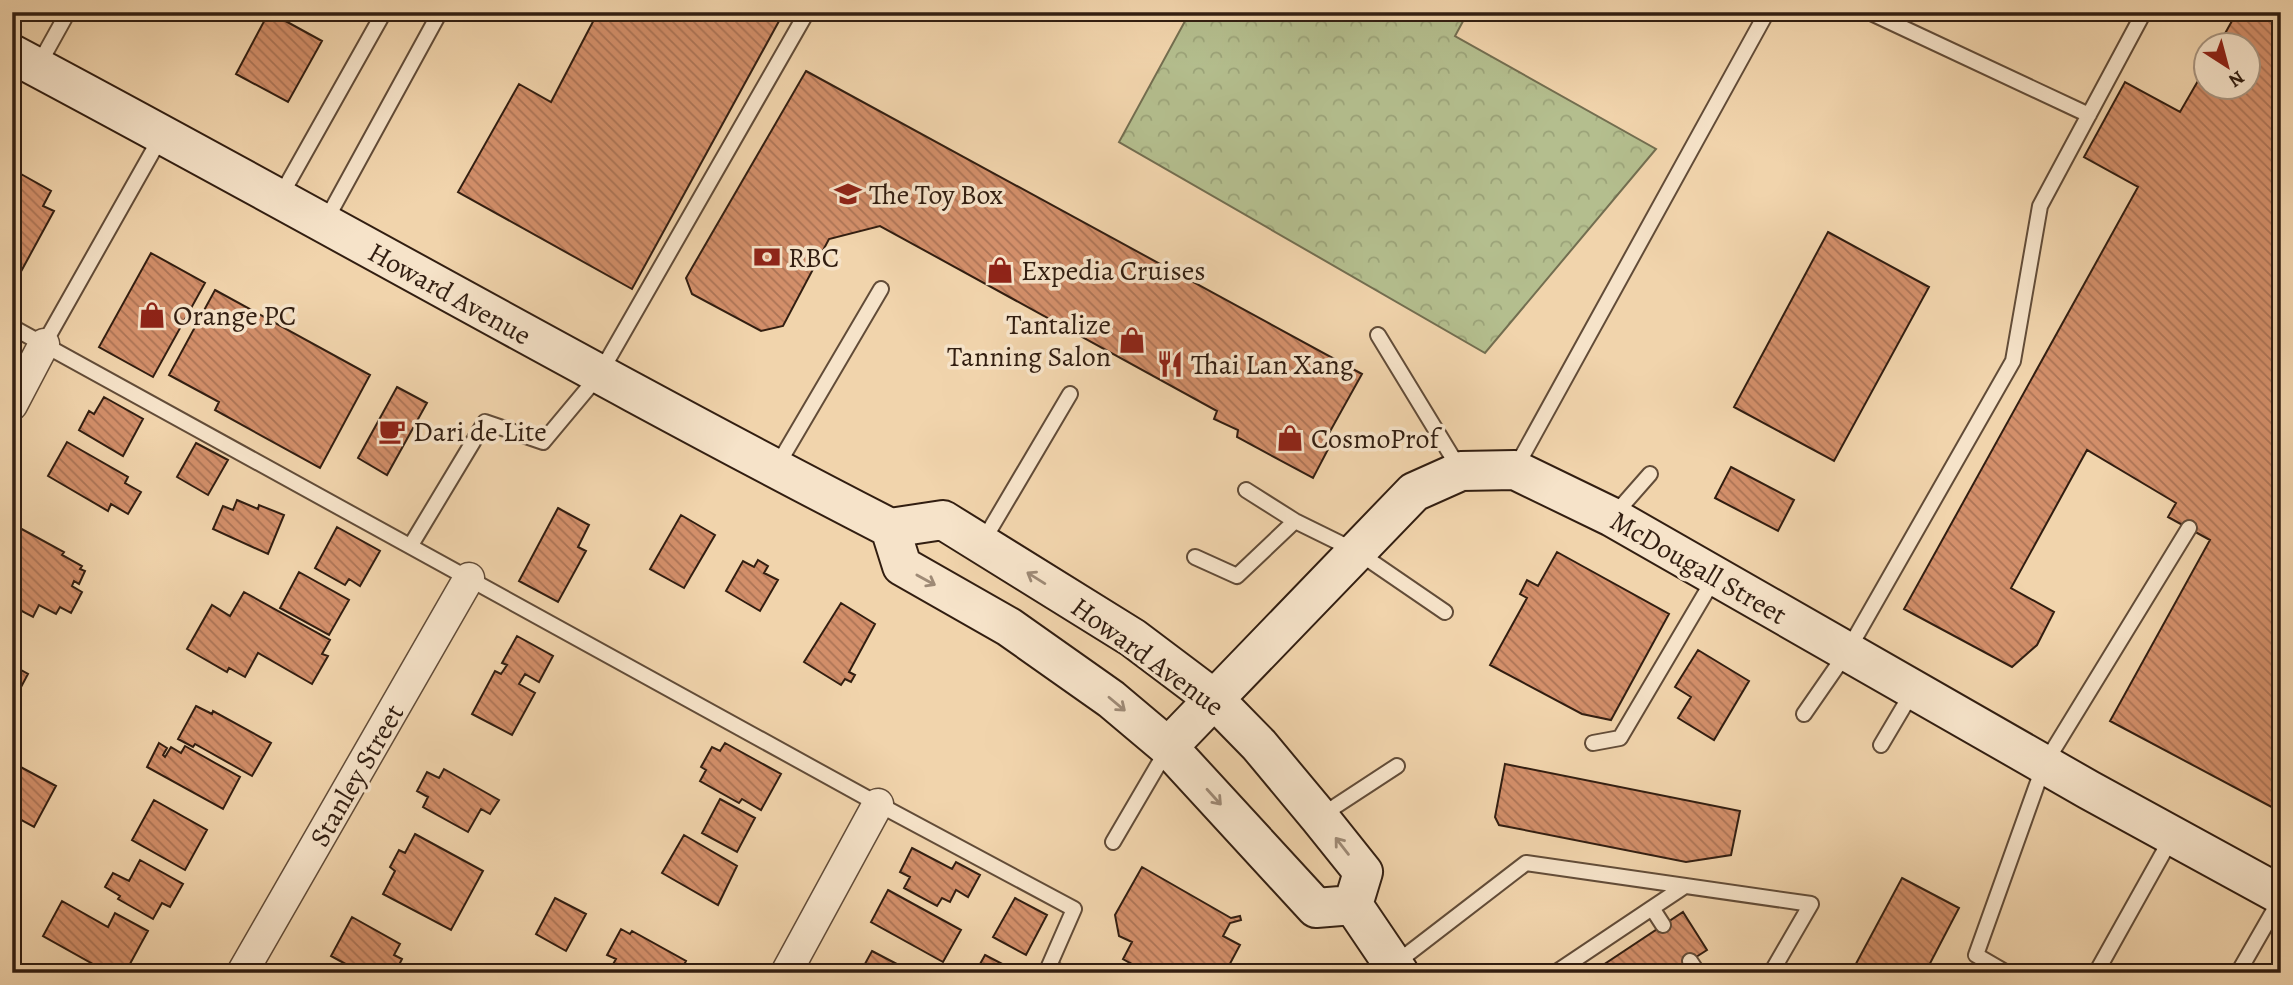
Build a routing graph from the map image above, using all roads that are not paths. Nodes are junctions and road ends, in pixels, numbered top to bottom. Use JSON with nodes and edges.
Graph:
{"nodes":[{"id":1,"x":68,"y":12,"type":"edge"},
{"id":2,"x":384,"y":12,"type":"edge"},
{"id":3,"x":440,"y":12,"type":"edge"},
{"id":4,"x":807,"y":12,"type":"edge"},
{"id":5,"x":1767,"y":12,"type":"edge"},
{"id":6,"x":1868,"y":12,"type":"edge"},
{"id":7,"x":2144,"y":12,"type":"edge"},
{"id":8,"x":25,"y":61,"type":"edge"},
{"id":9,"x":2089,"y":115,"type":"junction"},
{"id":10,"x":163,"y":134,"type":"junction"},
{"id":11,"x":280,"y":199,"type":"junction"},
{"id":12,"x":325,"y":223,"type":"junction"},
{"id":13,"x":881,"y":289,"type":"dead end"},
{"id":14,"x":12,"y":327,"type":"edge"},
{"id":15,"x":1378,"y":335,"type":"dead end"},
{"id":16,"x":44,"y":344,"type":"junction"},
{"id":17,"x":599,"y":375,"type":"junction"},
{"id":18,"x":1070,"y":394,"type":"dead end"},
{"id":19,"x":12,"y":405,"type":"edge"},
{"id":20,"x":775,"y":469,"type":"junction"},
{"id":21,"x":1515,"y":470,"type":"junction"},
{"id":22,"x":1461,"y":471,"type":"junction"},
{"id":23,"x":1650,"y":474,"type":"dead end"},
{"id":24,"x":1246,"y":490,"type":"dead end"},
{"id":25,"x":1612,"y":517,"type":"junction"},
{"id":26,"x":1295,"y":521,"type":"junction"},
{"id":27,"x":890,"y":528,"type":"junction"},
{"id":28,"x":2189,"y":528,"type":"dead end"},
{"id":29,"x":981,"y":543,"type":"junction"},
{"id":30,"x":411,"y":545,"type":"junction"},
{"id":31,"x":1356,"y":551,"type":"junction"},
{"id":32,"x":1195,"y":557,"type":"dead end"},
{"id":33,"x":1716,"y":576,"type":"junction"},
{"id":34,"x":469,"y":578,"type":"junction"},
{"id":35,"x":1445,"y":612,"type":"dead end"},
{"id":36,"x":1847,"y":652,"type":"junction"},
{"id":37,"x":1913,"y":689,"type":"junction"},
{"id":38,"x":1214,"y":699,"type":"junction"},
{"id":39,"x":1804,"y":714,"type":"dead end"},
{"id":40,"x":1593,"y":743,"type":"dead end"},
{"id":41,"x":1881,"y":745,"type":"dead end"},
{"id":42,"x":1168,"y":747,"type":"junction"},
{"id":43,"x":1396,"y":765,"type":"dead end"},
{"id":44,"x":2045,"y":765,"type":"junction"},
{"id":45,"x":878,"y":804,"type":"junction"},
{"id":46,"x":1320,"y":817,"type":"junction"},
{"id":47,"x":2172,"y":835,"type":"junction"},
{"id":48,"x":1113,"y":842,"type":"dead end"},
{"id":49,"x":1685,"y":886,"type":"junction"},
{"id":50,"x":2281,"y":896,"type":"edge"},
{"id":51,"x":1353,"y":905,"type":"junction"},
{"id":52,"x":1652,"y":908,"type":"junction"},
{"id":53,"x":1663,"y":925,"type":"dead end"},
{"id":54,"x":1396,"y":969,"type":"edge"},
{"id":55,"x":1052,"y":970,"type":"edge"},
{"id":56,"x":242,"y":973,"type":"edge"},
{"id":57,"x":786,"y":973,"type":"edge"},
{"id":58,"x":1555,"y":973,"type":"edge"},
{"id":59,"x":1771,"y":973,"type":"edge"},
{"id":60,"x":2007,"y":973,"type":"edge"},
{"id":61,"x":2096,"y":973,"type":"edge"},
{"id":62,"x":2238,"y":973,"type":"edge"}],
"edges":[{"from":1,"to":8,"type":"lane"},
{"from":2,"to":11,"type":"lane"},
{"from":3,"to":12,"type":"lane"},
{"from":4,"to":17,"type":"lane"},
{"from":5,"to":21,"type":"lane"},
{"from":6,"to":9,"type":"lane"},
{"from":7,"to":9,"type":"lane"},
{"from":8,"to":10,"type":"main road","name":"Howard Avenue"},
{"from":9,"to":36,"type":"lane"},
{"from":10,"to":11,"type":"main road","name":"Howard Avenue"},
{"from":10,"to":16,"type":"lane"},
{"from":11,"to":12,"type":"main road","name":"Howard Avenue"},
{"from":12,"to":17,"type":"main road","name":"Howard Avenue"},
{"from":13,"to":20,"type":"lane"},
{"from":14,"to":16,"type":"lane"},
{"from":15,"to":22,"type":"lane"},
{"from":16,"to":19,"type":"street"},
{"from":16,"to":30,"type":"lane"},
{"from":17,"to":20,"type":"main road","name":"Howard Avenue"},
{"from":17,"to":30,"type":"lane"},
{"from":18,"to":29,"type":"lane"},
{"from":20,"to":27,"type":"main road","name":"Howard Avenue"},
{"from":21,"to":22,"type":"main road","name":"McDougall Street"},
{"from":21,"to":25,"type":"main road","name":"McDougall Street"},
{"from":22,"to":31,"type":"main road","name":"McDougall Street"},
{"from":23,"to":25,"type":"lane"},
{"from":24,"to":26,"type":"lane"},
{"from":25,"to":33,"type":"main road","name":"McDougall Street"},
{"from":26,"to":31,"type":"lane"},
{"from":26,"to":32,"type":"lane"},
{"from":27,"to":29,"type":"main road","name":"Howard Avenue"},
{"from":27,"to":42,"type":"main road","name":"Howard Avenue","one_way":true},
{"from":28,"to":44,"type":"lane"},
{"from":38,"to":29,"type":"main road","name":"Howard Avenue","one_way":true},
{"from":30,"to":34,"type":"lane"},
{"from":31,"to":35,"type":"lane"},
{"from":31,"to":38,"type":"main road","name":"McDougall Street"},
{"from":33,"to":36,"type":"main road","name":"McDougall Street"},
{"from":33,"to":40,"type":"lane"},
{"from":34,"to":45,"type":"lane"},
{"from":34,"to":56,"type":"street","name":"Stanley Street"},
{"from":36,"to":37,"type":"main road","name":"McDougall Street"},
{"from":36,"to":39,"type":"lane"},
{"from":37,"to":41,"type":"lane"},
{"from":37,"to":44,"type":"main road","name":"McDougall Street"},
{"from":38,"to":42,"type":"main road","name":"McDougall Street"},
{"from":38,"to":46,"type":"main road","name":"Howard Avenue"},
{"from":42,"to":48,"type":"lane"},
{"from":42,"to":51,"type":"main road","name":"Howard Avenue","one_way":true},
{"from":43,"to":46,"type":"lane"},
{"from":44,"to":47,"type":"main road","name":"McDougall Street"},
{"from":44,"to":60,"type":"lane"},
{"from":45,"to":55,"type":"lane"},
{"from":45,"to":57,"type":"street"},
{"from":51,"to":46,"type":"main road","name":"Howard Avenue","one_way":true},
{"from":47,"to":50,"type":"main road","name":"McDougall Street"},
{"from":47,"to":61,"type":"lane"},
{"from":49,"to":52,"type":"lane"},
{"from":49,"to":54,"type":"lane"},
{"from":49,"to":59,"type":"lane"},
{"from":50,"to":62,"type":"lane"},
{"from":51,"to":54,"type":"main road"},
{"from":52,"to":53,"type":"lane"},
{"from":52,"to":58,"type":"lane"}]}
